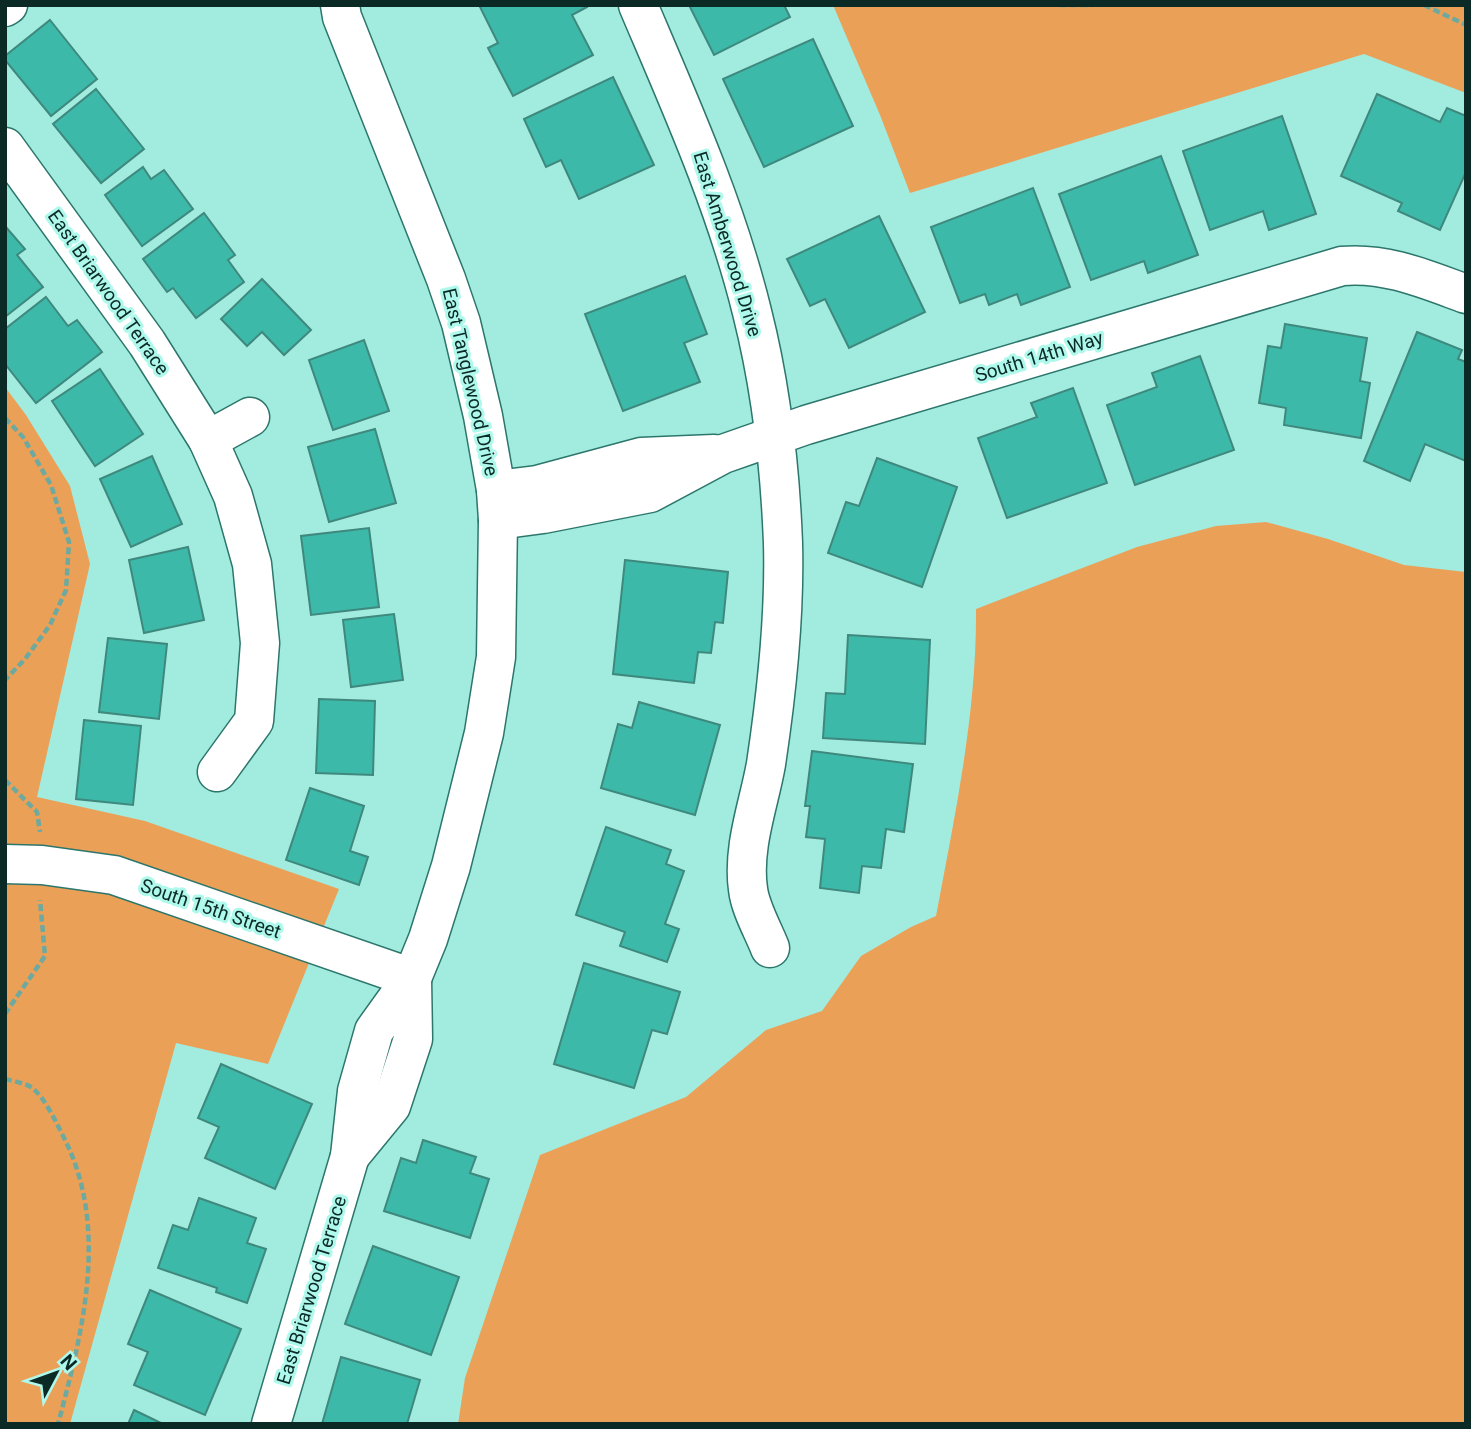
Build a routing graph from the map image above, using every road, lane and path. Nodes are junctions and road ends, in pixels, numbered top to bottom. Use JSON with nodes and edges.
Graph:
{"nodes":[{"id":1,"x":340,"y":5,"type":"edge"},
{"id":2,"x":638,"y":5,"type":"edge"},
{"id":3,"x":1060,"y":5,"type":"edge"},
{"id":4,"x":1093,"y":5,"type":"edge"},
{"id":5,"x":1424,"y":5,"type":"edge"},
{"id":6,"x":1466,"y":25,"type":"edge"},
{"id":7,"x":5,"y":147,"type":"edge"},
{"id":8,"x":1466,"y":295,"type":"edge"},
{"id":9,"x":250,"y":417,"type":"dead end"},
{"id":10,"x":5,"y":418,"type":"edge"},
{"id":11,"x":774,"y":436,"type":"junction"},
{"id":12,"x":208,"y":440,"type":"junction"},
{"id":13,"x":497,"y":505,"type":"junction"},
{"id":14,"x":5,"y":680,"type":"edge"},
{"id":15,"x":217,"y":772,"type":"dead end"},
{"id":16,"x":5,"y":863,"type":"edge"},
{"id":17,"x":770,"y":948,"type":"dead end"},
{"id":18,"x":412,"y":978,"type":"junction"},
{"id":19,"x":364,"y":1063,"type":"junction"},
{"id":20,"x":401,"y":1077,"type":"junction"},
{"id":21,"x":5,"y":1079,"type":"edge"},
{"id":22,"x":351,"y":1156,"type":"junction"},
{"id":23,"x":58,"y":1424,"type":"edge"},
{"id":24,"x":271,"y":1424,"type":"edge"}],
"edges":[{"from":1,"to":13,"type":"street","name":"East Tanglewood Drive"},
{"from":2,"to":11,"type":"street","name":"East Amberwood Drive"},
{"from":3,"to":4,"type":"path"},
{"from":5,"to":6,"type":"path"},
{"from":7,"to":12,"type":"street","name":"East Briarwood Terrace"},
{"from":8,"to":11,"type":"street","name":"South 14th Way"},
{"from":9,"to":12,"type":"street"},
{"from":10,"to":14,"type":"path"},
{"from":11,"to":13,"type":"street","name":"South 14th Way"},
{"from":11,"to":17,"type":"street","name":"East Amberwood Drive"},
{"from":12,"to":15,"type":"street","name":"East Briarwood Terrace"},
{"from":13,"to":18,"type":"street","name":"East Tanglewood Drive"},
{"from":16,"to":18,"type":"street","name":"South 15th Street"},
{"from":18,"to":19,"type":"street","name":"East Briarwood Terrace"},
{"from":18,"to":20,"type":"street","name":"East Briarwood Terrace"},
{"from":19,"to":20,"type":"street"},
{"from":19,"to":22,"type":"street","name":"East Briarwood Terrace"},
{"from":20,"to":22,"type":"street","name":"East Briarwood Terrace"},
{"from":21,"to":23,"type":"path"},
{"from":22,"to":24,"type":"street","name":"East Briarwood Terrace"}]}
